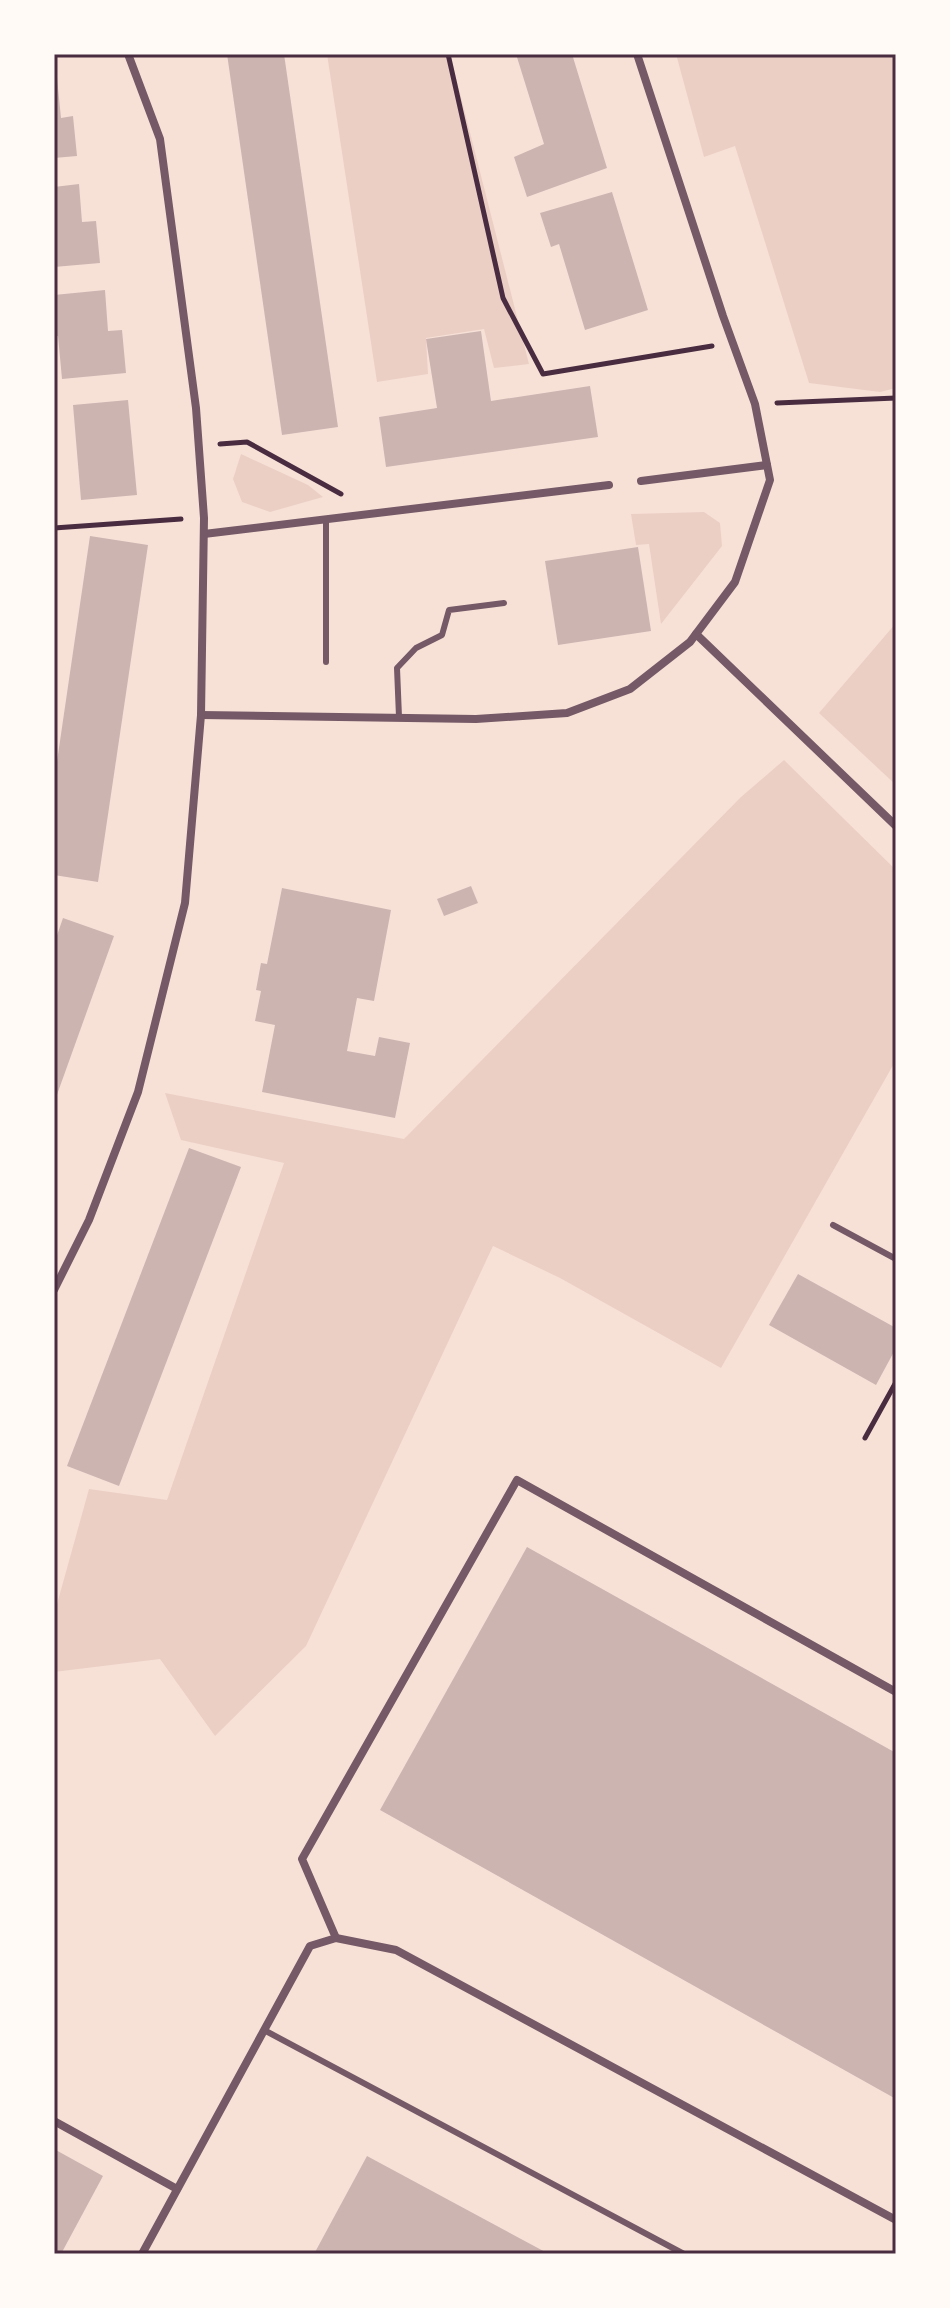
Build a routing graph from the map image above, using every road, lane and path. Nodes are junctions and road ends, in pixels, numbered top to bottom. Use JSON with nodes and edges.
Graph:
{"nodes":[{"id":1,"x":128,"y":54,"type":"edge"},
{"id":2,"x":448,"y":54,"type":"edge"},
{"id":3,"x":637,"y":54,"type":"edge"},
{"id":4,"x":733,"y":343,"type":"junction"},
{"id":5,"x":896,"y":398,"type":"edge"},
{"id":6,"x":755,"y":404,"type":"junction"},
{"id":7,"x":199,"y":445,"type":"junction"},
{"id":8,"x":767,"y":465,"type":"junction"},
{"id":9,"x":641,"y":481,"type":"dead end"},
{"id":10,"x":609,"y":485,"type":"dead end"},
{"id":11,"x":354,"y":516,"type":"junction"},
{"id":12,"x":204,"y":518,"type":"junction"},
{"id":13,"x":326,"y":520,"type":"junction"},
{"id":14,"x":54,"y":528,"type":"edge"},
{"id":15,"x":204,"y":534,"type":"junction"},
{"id":16,"x":504,"y":603,"type":"dead end"},
{"id":17,"x":696,"y":634,"type":"junction"},
{"id":18,"x":326,"y":662,"type":"dead end"},
{"id":19,"x":201,"y":715,"type":"junction"},
{"id":20,"x":399,"y":717,"type":"junction"},
{"id":21,"x":896,"y":826,"type":"edge"},
{"id":22,"x":833,"y":1225,"type":"dead end"},
{"id":23,"x":896,"y":1259,"type":"edge"},
{"id":24,"x":54,"y":1290,"type":"edge"},
{"id":25,"x":896,"y":1382,"type":"edge"},
{"id":26,"x":865,"y":1438,"type":"dead end"},
{"id":27,"x":896,"y":1692,"type":"edge"},
{"id":28,"x":336,"y":1938,"type":"junction"},
{"id":29,"x":264,"y":2030,"type":"junction"},
{"id":30,"x":54,"y":2121,"type":"edge"},
{"id":31,"x":177,"y":2189,"type":"junction"},
{"id":32,"x":896,"y":2220,"type":"edge"},
{"id":33,"x":142,"y":2254,"type":"edge"},
{"id":34,"x":684,"y":2254,"type":"edge"}],
"edges":[{"from":1,"to":7,"type":"street"},
{"from":2,"to":4,"type":"path"},
{"from":3,"to":4,"type":"street"},
{"from":4,"to":6,"type":"street"},
{"from":5,"to":6,"type":"path"},
{"from":6,"to":8,"type":"street"},
{"from":7,"to":11,"type":"path"},
{"from":7,"to":12,"type":"street"},
{"from":8,"to":9,"type":"street"},
{"from":8,"to":17,"type":"street"},
{"from":10,"to":11,"type":"street"},
{"from":11,"to":13,"type":"street"},
{"from":12,"to":14,"type":"path"},
{"from":12,"to":15,"type":"street"},
{"from":13,"to":15,"type":"street"},
{"from":13,"to":18,"type":"lane"},
{"from":15,"to":19,"type":"street"},
{"from":16,"to":20,"type":"lane"},
{"from":17,"to":20,"type":"street"},
{"from":17,"to":21,"type":"street"},
{"from":19,"to":20,"type":"street"},
{"from":19,"to":24,"type":"street"},
{"from":22,"to":23,"type":"lane"},
{"from":25,"to":26,"type":"path"},
{"from":27,"to":28,"type":"street"},
{"from":28,"to":29,"type":"street"},
{"from":28,"to":32,"type":"street"},
{"from":29,"to":31,"type":"street"},
{"from":29,"to":34,"type":"lane"},
{"from":30,"to":31,"type":"street"},
{"from":31,"to":33,"type":"street"}]}
